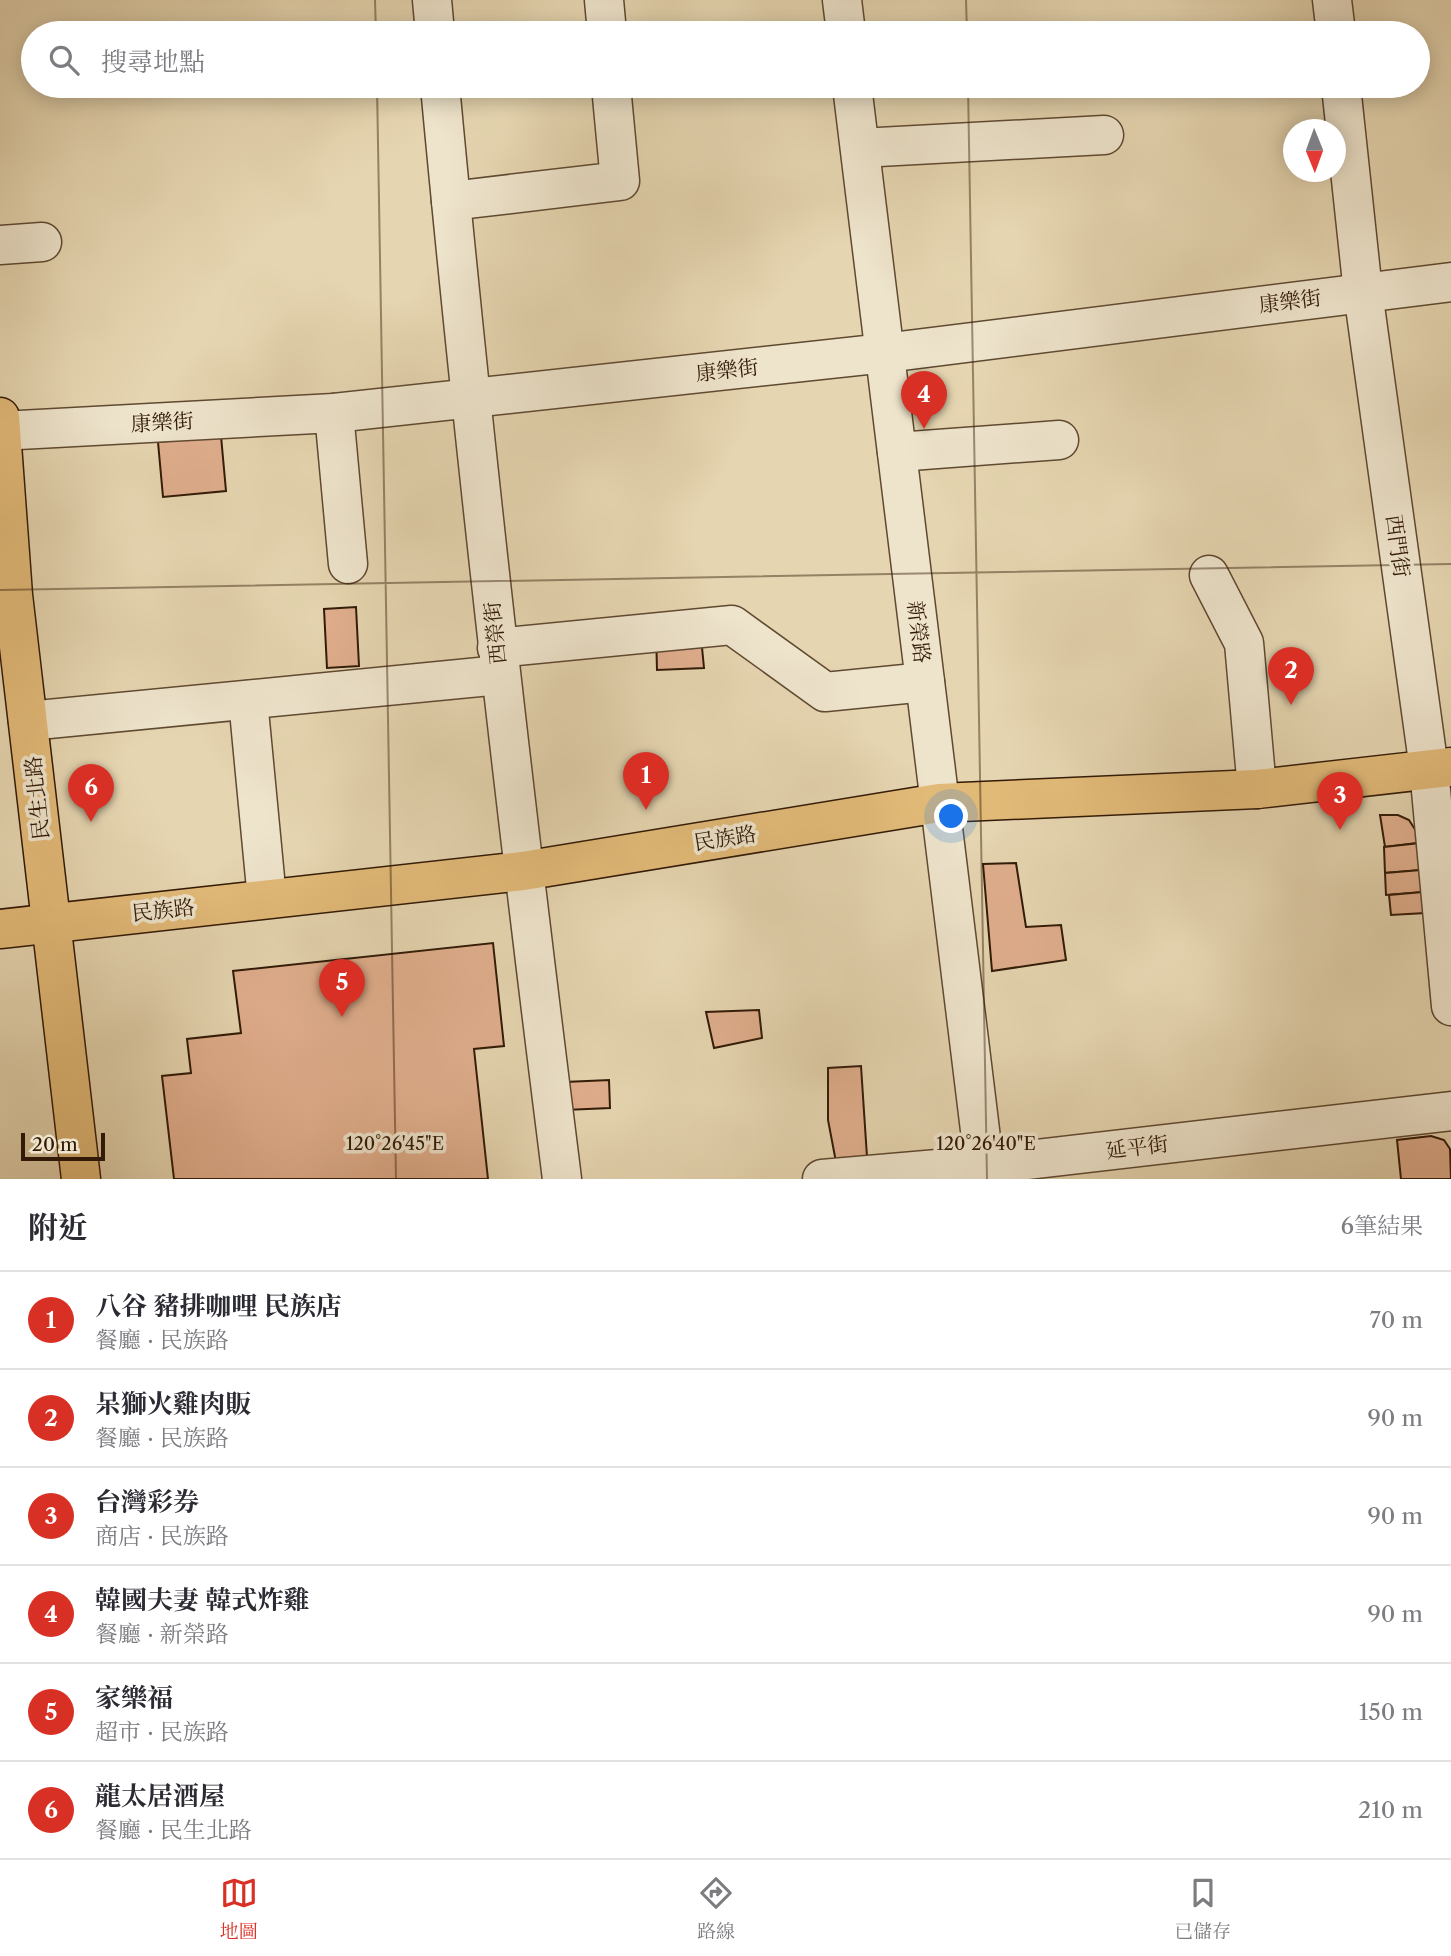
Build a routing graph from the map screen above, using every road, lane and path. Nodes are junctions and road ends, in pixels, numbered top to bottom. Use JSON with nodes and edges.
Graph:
{"nodes":[{"id":1,"x":432,"y":0,"type":"edge"},
{"id":2,"x":604,"y":0,"type":"edge"},
{"id":3,"x":842,"y":0,"type":"edge"},
{"id":4,"x":1332,"y":0,"type":"edge"},
{"id":5,"x":434,"y":21,"type":"edge"},
{"id":6,"x":606,"y":21,"type":"edge"},
{"id":7,"x":845,"y":21,"type":"edge"},
{"id":8,"x":1335,"y":21,"type":"edge"},
{"id":9,"x":441,"y":98,"type":"edge"},
{"id":10,"x":612,"y":98,"type":"edge"},
{"id":11,"x":854,"y":98,"type":"edge"},
{"id":12,"x":1342,"y":98,"type":"edge"},
{"id":13,"x":1104,"y":135,"type":"dead end"},
{"id":14,"x":860,"y":148,"type":"junction"},
{"id":15,"x":451,"y":201,"type":"junction"},
{"id":16,"x":42,"y":242,"type":"dead end"},
{"id":17,"x":0,"y":245,"type":"edge"},
{"id":18,"x":1451,"y":282,"type":"edge"},
{"id":19,"x":1363,"y":292,"type":"junction"},
{"id":20,"x":885,"y":353,"type":"junction"},
{"id":21,"x":468,"y":398,"type":"junction"},
{"id":22,"x":334,"y":413,"type":"junction"},
{"id":23,"x":1,"y":426,"type":"edge"},
{"id":24,"x":1059,"y":440,"type":"dead end"},
{"id":25,"x":897,"y":452,"type":"junction"},
{"id":26,"x":348,"y":564,"type":"dead end"},
{"id":27,"x":1209,"y":575,"type":"dead end"},
{"id":28,"x":7,"y":597,"type":"edge"},
{"id":29,"x":499,"y":662,"type":"junction"},
{"id":30,"x":925,"y":682,"type":"junction"},
{"id":31,"x":248,"y":700,"type":"junction"},
{"id":32,"x":28,"y":721,"type":"junction"},
{"id":33,"x":1440,"y":768,"type":"edge"},
{"id":34,"x":1257,"y":789,"type":"junction"},
{"id":35,"x":939,"y":803,"type":"junction"},
{"id":36,"x":523,"y":870,"type":"junction"},
{"id":37,"x":267,"y":899,"type":"junction"},
{"id":38,"x":51,"y":923,"type":"junction"},
{"id":39,"x":0,"y":929,"type":"edge"},
{"id":40,"x":1451,"y":1006,"type":"edge"},
{"id":41,"x":1451,"y":1111,"type":"edge"},
{"id":42,"x":985,"y":1172,"type":"edge"},
{"id":43,"x":81,"y":1179,"type":"edge"},
{"id":44,"x":562,"y":1179,"type":"edge"},
{"id":45,"x":822,"y":1179,"type":"edge"}],
"edges":[{"from":1,"to":5,"type":"street"},
{"from":2,"to":6,"type":"street"},
{"from":3,"to":7,"type":"street"},
{"from":4,"to":8,"type":"street"},
{"from":9,"to":15,"type":"street","name":"西榮街"},
{"from":10,"to":15,"type":"street"},
{"from":11,"to":14,"type":"street","name":"新榮路"},
{"from":12,"to":19,"type":"street","name":"西門街"},
{"from":13,"to":14,"type":"street"},
{"from":14,"to":20,"type":"street","name":"新榮路"},
{"from":15,"to":21,"type":"street","name":"西榮街"},
{"from":16,"to":17,"type":"street"},
{"from":18,"to":19,"type":"street","name":"康樂街"},
{"from":19,"to":20,"type":"street","name":"康樂街"},
{"from":19,"to":33,"type":"street","name":"西門街"},
{"from":20,"to":21,"type":"street","name":"康樂街"},
{"from":20,"to":25,"type":"street","name":"新榮路"},
{"from":21,"to":22,"type":"street","name":"康樂街"},
{"from":21,"to":29,"type":"street","name":"西榮街"},
{"from":22,"to":23,"type":"street","name":"康樂街"},
{"from":22,"to":26,"type":"street"},
{"from":23,"to":28,"type":"main road","name":"民生北路"},
{"from":24,"to":25,"type":"street"},
{"from":25,"to":30,"type":"street","name":"新榮路"},
{"from":27,"to":34,"type":"street"},
{"from":28,"to":32,"type":"main road","name":"民生北路"},
{"from":29,"to":30,"type":"street"},
{"from":29,"to":31,"type":"street"},
{"from":29,"to":36,"type":"street","name":"西榮街"},
{"from":30,"to":35,"type":"street","name":"新榮路"},
{"from":31,"to":32,"type":"street"},
{"from":31,"to":37,"type":"street"},
{"from":32,"to":38,"type":"main road","name":"民生北路"},
{"from":33,"to":34,"type":"main road","name":"民族路"},
{"from":33,"to":40,"type":"street","name":"西門街"},
{"from":34,"to":35,"type":"main road","name":"民族路"},
{"from":35,"to":36,"type":"main road","name":"民族路"},
{"from":35,"to":42,"type":"street","name":"新榮路"},
{"from":36,"to":37,"type":"main road","name":"民族路"},
{"from":36,"to":44,"type":"street","name":"西榮街"},
{"from":37,"to":38,"type":"main road","name":"民族路"},
{"from":38,"to":39,"type":"main road","name":"民族路"},
{"from":38,"to":43,"type":"main road","name":"民生北路"},
{"from":41,"to":42,"type":"street","name":"延平街"},
{"from":42,"to":45,"type":"street","name":"延平街"}]}
